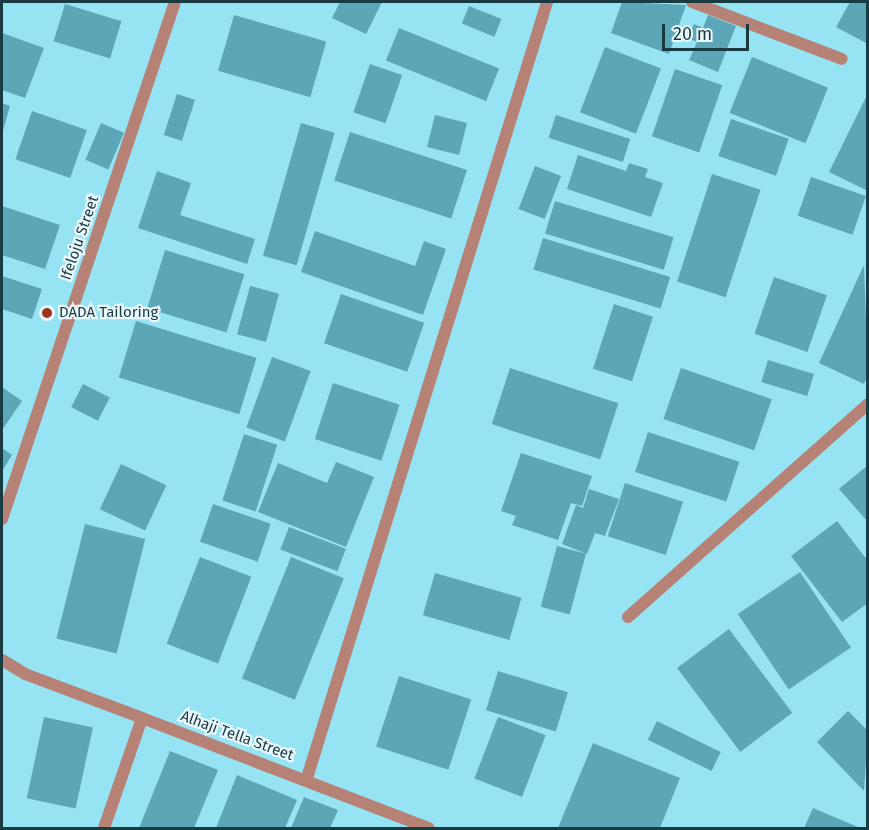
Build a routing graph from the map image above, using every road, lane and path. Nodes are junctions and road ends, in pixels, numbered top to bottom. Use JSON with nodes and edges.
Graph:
{"nodes":[{"id":1,"x":175,"y":2,"type":"edge"},
{"id":2,"x":547,"y":2,"type":"edge"},
{"id":3,"x":692,"y":2,"type":"edge"},
{"id":4,"x":842,"y":59,"type":"dead end"},
{"id":5,"x":867,"y":404,"type":"edge"},
{"id":6,"x":2,"y":519,"type":"edge"},
{"id":7,"x":628,"y":617,"type":"dead end"},
{"id":8,"x":2,"y":660,"type":"edge"},
{"id":9,"x":142,"y":718,"type":"junction"},
{"id":10,"x":307,"y":778,"type":"junction"},
{"id":11,"x":104,"y":828,"type":"edge"},
{"id":12,"x":429,"y":828,"type":"edge"}],
"edges":[{"from":1,"to":6,"type":"street","name":"Ifeloju Street"},
{"from":2,"to":10,"type":"street"},
{"from":3,"to":4,"type":"street"},
{"from":5,"to":7,"type":"street"},
{"from":8,"to":9,"type":"street"},
{"from":9,"to":10,"type":"street","name":"Alhaji Tella Street"},
{"from":9,"to":11,"type":"street"},
{"from":10,"to":12,"type":"street","name":"Alhaji Tella Street"}]}
